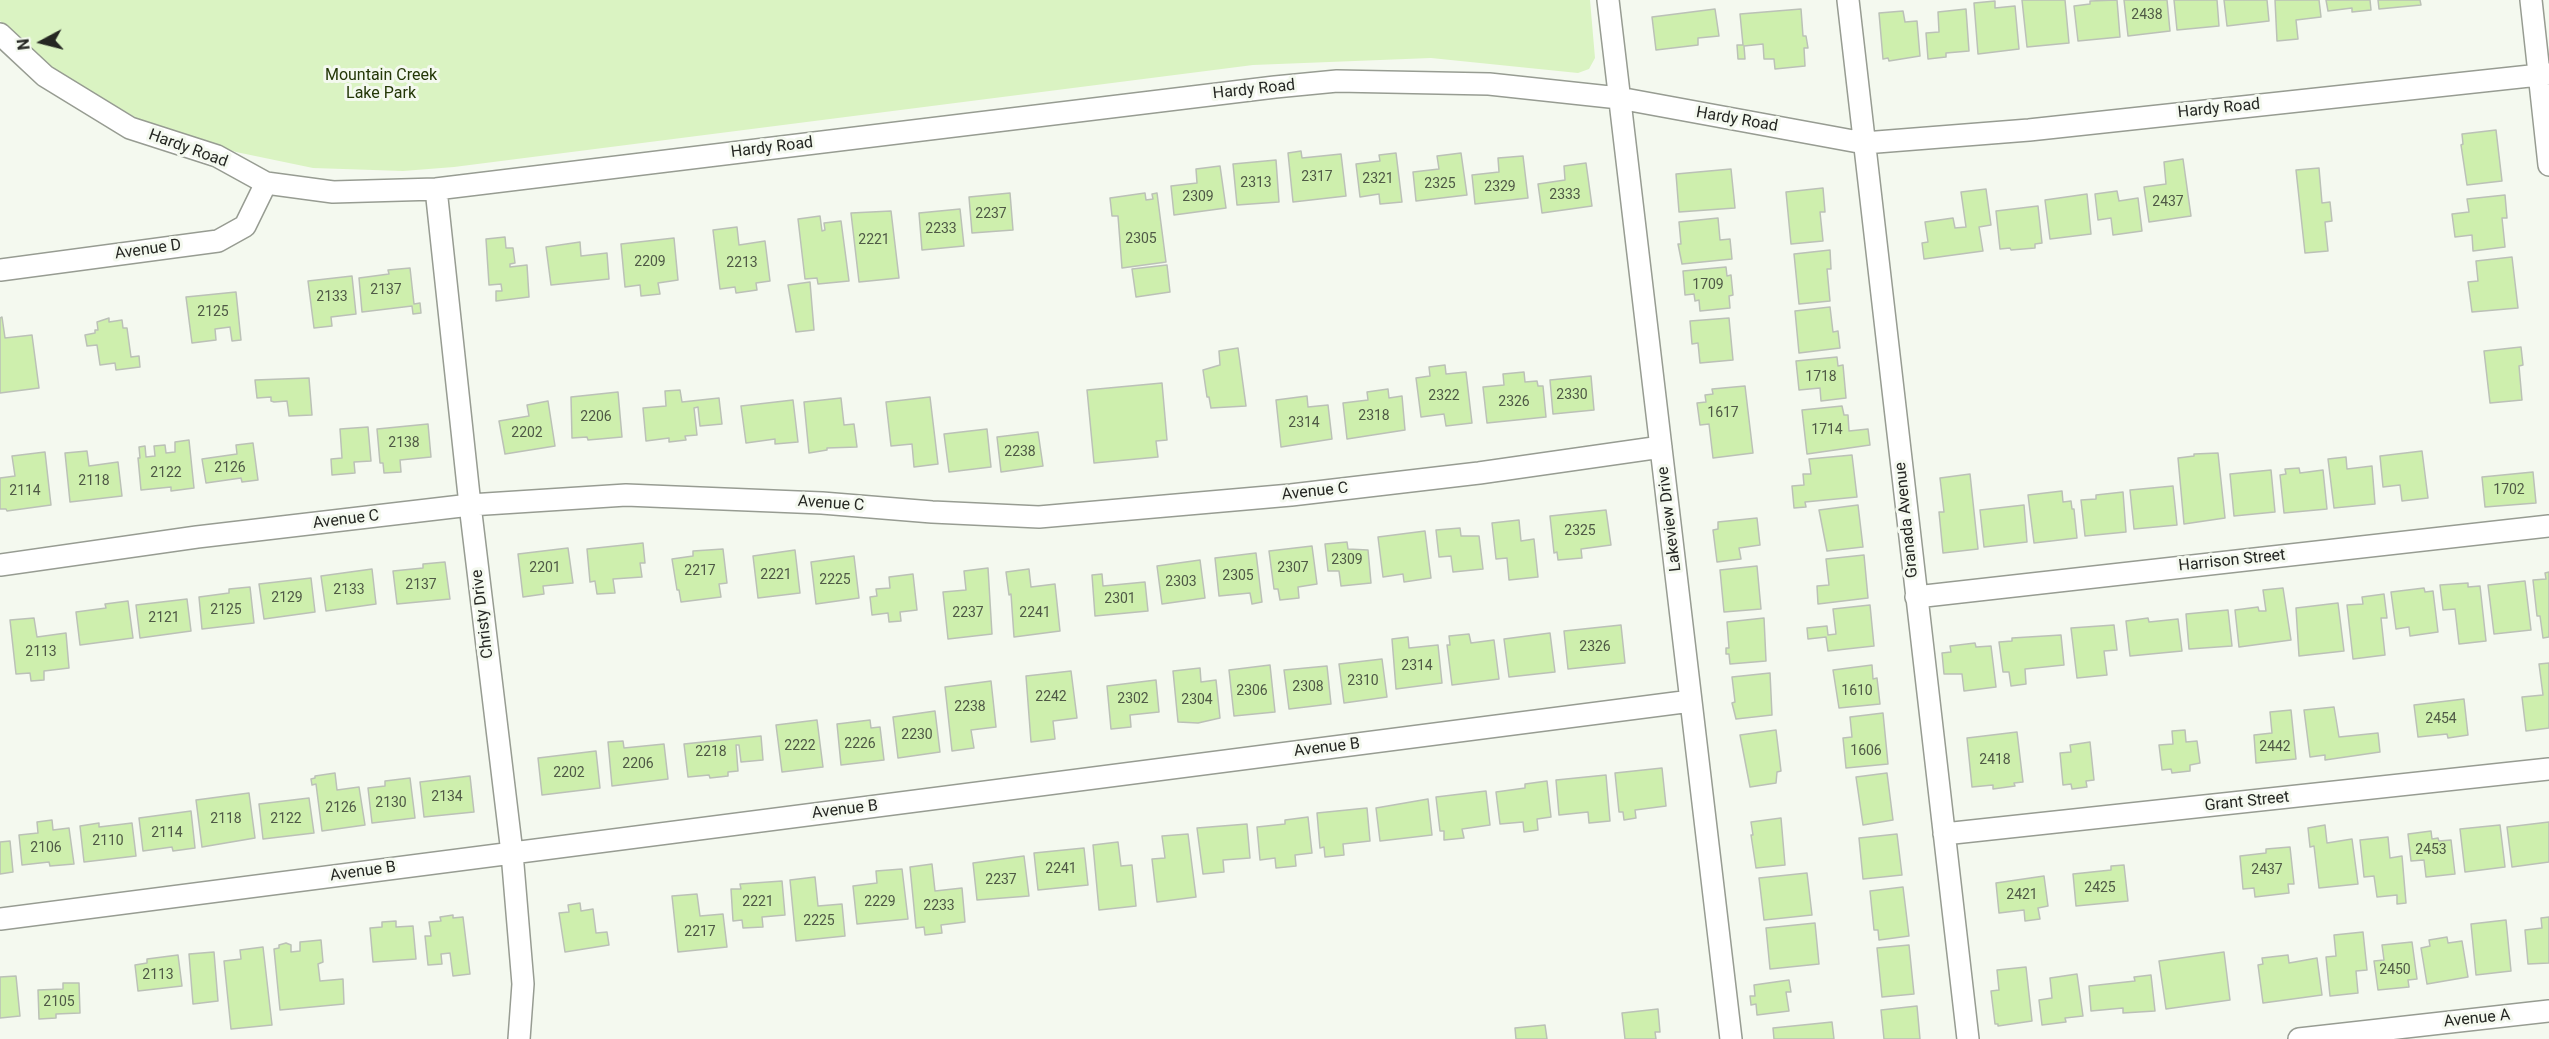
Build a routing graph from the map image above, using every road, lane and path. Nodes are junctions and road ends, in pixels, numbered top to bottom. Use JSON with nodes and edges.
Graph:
{"nodes":[{"id":1,"x":1608,"y":0,"type":"edge"},
{"id":2,"x":1848,"y":0,"type":"edge"},
{"id":3,"x":2531,"y":0,"type":"edge"},
{"id":4,"x":0,"y":33,"type":"edge"},
{"id":5,"x":2544,"y":75,"type":"edge"},
{"id":6,"x":1619,"y":98,"type":"junction"},
{"id":7,"x":1864,"y":142,"type":"junction"},
{"id":8,"x":2549,"y":165,"type":"edge"},
{"id":9,"x":266,"y":183,"type":"junction"},
{"id":10,"x":436,"y":189,"type":"junction"},
{"id":11,"x":0,"y":270,"type":"edge"},
{"id":12,"x":1661,"y":447,"type":"junction"},
{"id":13,"x":470,"y":505,"type":"junction"},
{"id":14,"x":2549,"y":526,"type":"edge"},
{"id":15,"x":0,"y":565,"type":"edge"},
{"id":16,"x":1916,"y":597,"type":"junction"},
{"id":17,"x":1691,"y":701,"type":"junction"},
{"id":18,"x":2549,"y":770,"type":"edge"},
{"id":19,"x":1944,"y":834,"type":"junction"},
{"id":20,"x":512,"y":853,"type":"junction"},
{"id":21,"x":0,"y":919,"type":"edge"},
{"id":22,"x":2549,"y":1011,"type":"edge"},
{"id":23,"x":519,"y":1039,"type":"edge"},
{"id":24,"x":1731,"y":1039,"type":"edge"},
{"id":25,"x":1968,"y":1039,"type":"edge"},
{"id":26,"x":2299,"y":1039,"type":"edge"}],
"edges":[{"from":1,"to":6,"type":"street","name":"Lakeview Drive"},
{"from":2,"to":7,"type":"street","name":"Granada Avenue"},
{"from":3,"to":5,"type":"street"},
{"from":4,"to":9,"type":"street","name":"Hardy Road"},
{"from":5,"to":7,"type":"street","name":"Hardy Road"},
{"from":5,"to":8,"type":"street"},
{"from":6,"to":7,"type":"street","name":"Hardy Road"},
{"from":6,"to":10,"type":"street","name":"Hardy Road"},
{"from":6,"to":12,"type":"street","name":"Lakeview Drive"},
{"from":7,"to":16,"type":"street","name":"Granada Avenue"},
{"from":9,"to":10,"type":"street","name":"Hardy Road"},
{"from":9,"to":11,"type":"street","name":"Avenue D"},
{"from":10,"to":13,"type":"street","name":"Christy Drive"},
{"from":12,"to":13,"type":"street","name":"Avenue C"},
{"from":12,"to":17,"type":"street","name":"Lakeview Drive"},
{"from":13,"to":15,"type":"street","name":"Avenue C"},
{"from":13,"to":20,"type":"street","name":"Christy Drive"},
{"from":14,"to":16,"type":"street","name":"Harrison Street"},
{"from":16,"to":19,"type":"street","name":"Granada Avenue"},
{"from":17,"to":20,"type":"street","name":"Avenue B"},
{"from":17,"to":24,"type":"street","name":"Lakeview Drive"},
{"from":18,"to":19,"type":"street","name":"Grant Street"},
{"from":19,"to":25,"type":"street","name":"Granada Avenue"},
{"from":20,"to":21,"type":"street","name":"Avenue B"},
{"from":20,"to":23,"type":"street","name":"Christy Drive"},
{"from":22,"to":26,"type":"street","name":"Avenue A"}]}
